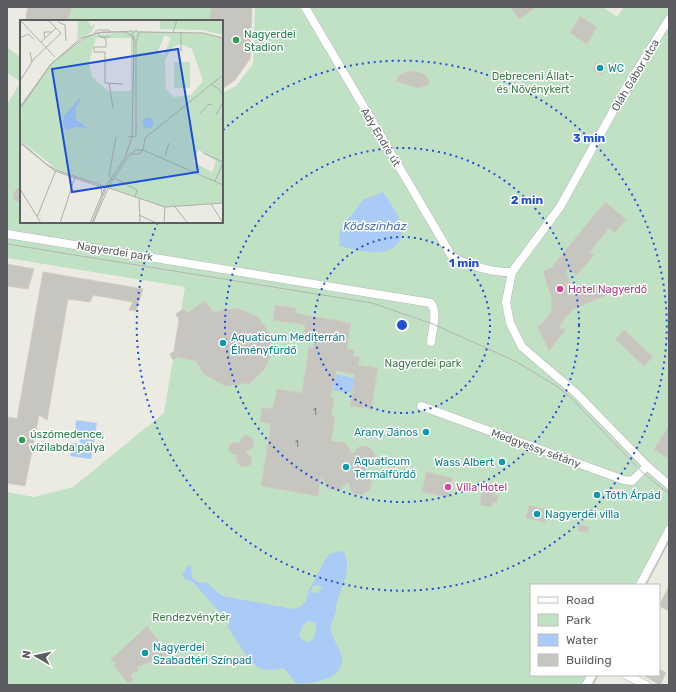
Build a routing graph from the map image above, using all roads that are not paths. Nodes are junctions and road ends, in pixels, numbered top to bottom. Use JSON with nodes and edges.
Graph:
{"nodes":[{"id":1,"x":305,"y":7,"type":"edge"},
{"id":2,"x":669,"y":19,"type":"edge"},
{"id":3,"x":7,"y":234,"type":"edge"},
{"id":4,"x":512,"y":272,"type":"junction"},
{"id":5,"x":430,"y":342,"type":"dead end"},
{"id":6,"x":422,"y":406,"type":"dead end"},
{"id":7,"x":647,"y":466,"type":"junction"},
{"id":8,"x":669,"y":485,"type":"edge"},
{"id":9,"x":669,"y":530,"type":"edge"},
{"id":10,"x":641,"y":584,"type":"edge"},
{"id":11,"x":591,"y":676,"type":"edge"},
{"id":12,"x":628,"y":676,"type":"edge"},
{"id":13,"x":586,"y":685,"type":"edge"},
{"id":14,"x":646,"y":685,"type":"edge"}],
"edges":[{"from":1,"to":4,"type":"street","name":"Ady Endre út"},
{"from":2,"to":4,"type":"street","name":"Oláh Gábor utca"},
{"from":3,"to":5,"type":"street","name":"Nagyerdei park"},
{"from":4,"to":7,"type":"street"},
{"from":6,"to":7,"type":"street","name":"Medgyessy sétány"},
{"from":7,"to":8,"type":"street"},
{"from":9,"to":10,"type":"street"},
{"from":11,"to":13,"type":"street"},
{"from":12,"to":14,"type":"street"}]}
